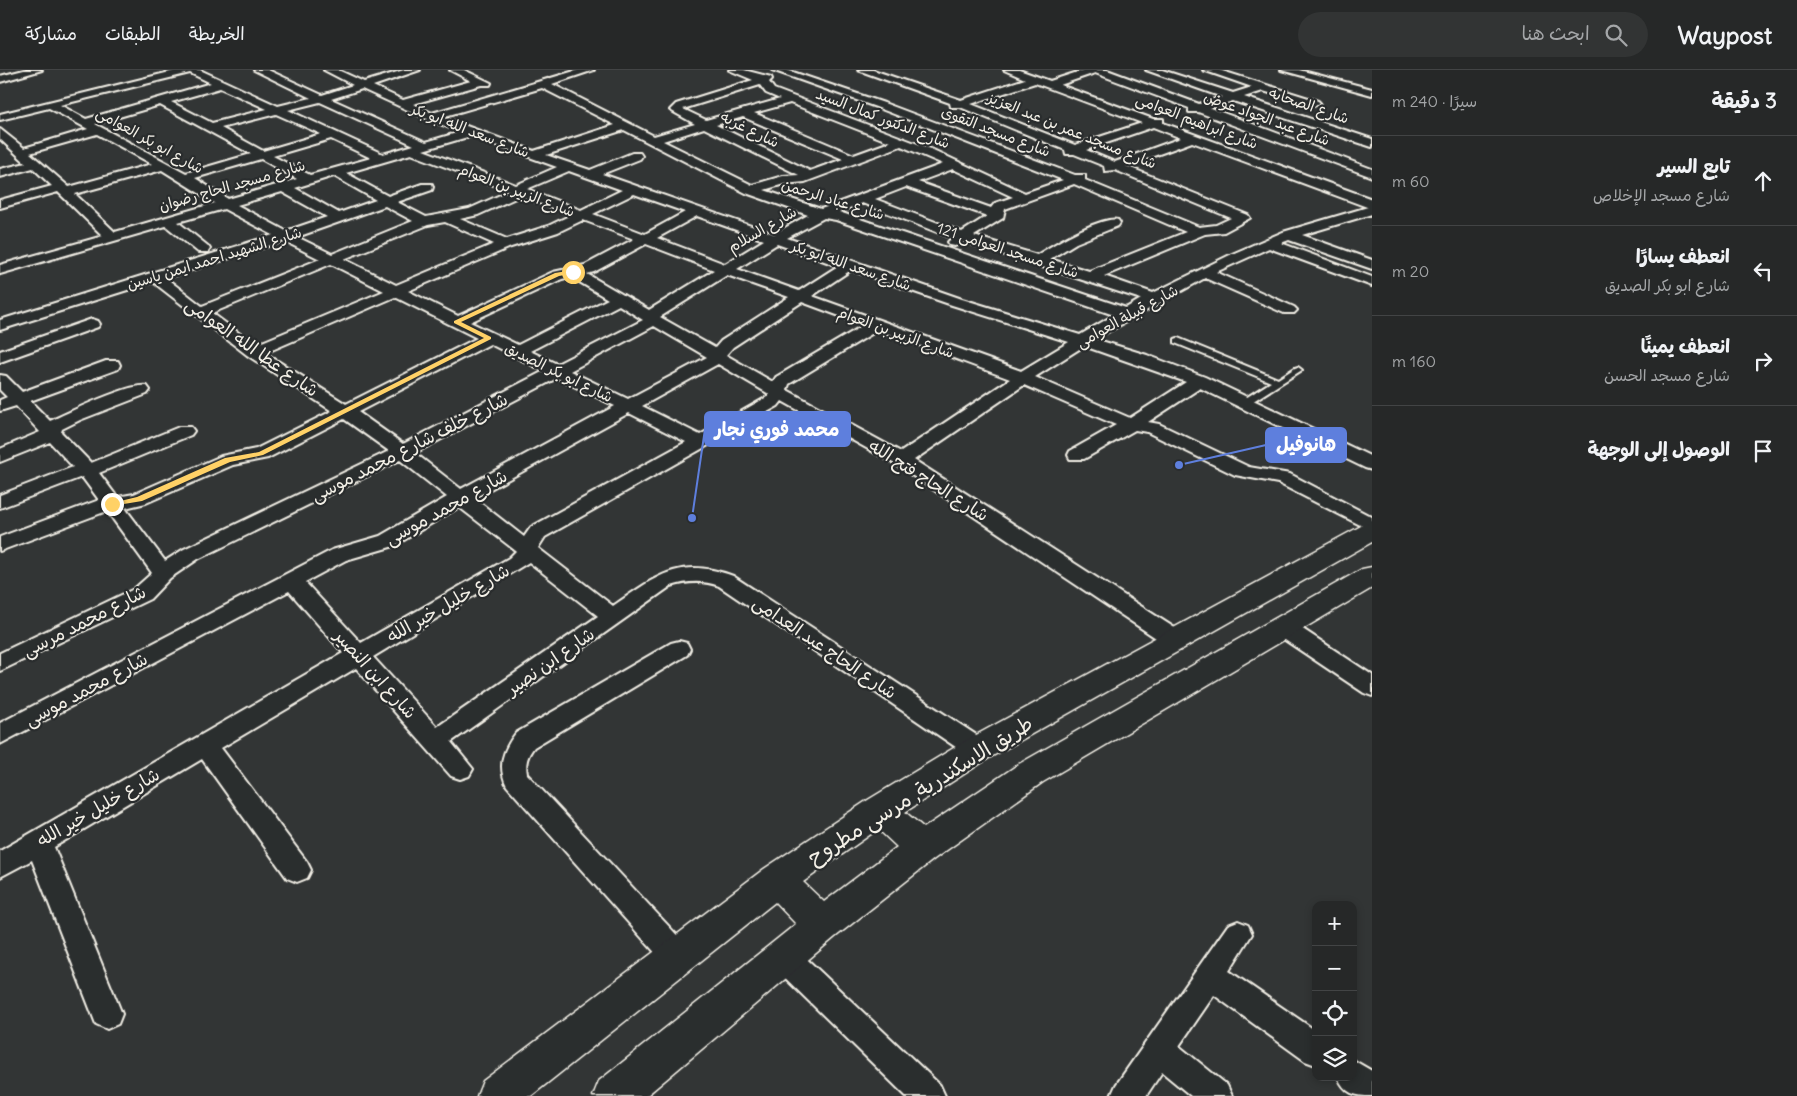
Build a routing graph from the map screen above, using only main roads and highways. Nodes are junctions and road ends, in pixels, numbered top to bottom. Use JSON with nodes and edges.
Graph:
{"nodes":[{"id":1,"x":1372,"y":531,"type":"edge"},
{"id":2,"x":1372,"y":576,"type":"edge"},
{"id":3,"x":880,"y":810,"type":"junction"},
{"id":4,"x":922,"y":848,"type":"junction"},
{"id":5,"x":777,"y":880,"type":"junction"},
{"id":6,"x":822,"y":924,"type":"junction"},
{"id":7,"x":498,"y":1096,"type":"edge"},
{"id":8,"x":614,"y":1096,"type":"edge"}],
"edges":[{"from":1,"to":3,"type":"main road","name":"طريق الاسكندرية, مرسى مطروح"},
{"from":2,"to":4,"type":"main road"},
{"from":3,"to":4,"type":"main road"},
{"from":3,"to":5,"type":"main road","name":"طريق الاسكندرية, مرسى مطروح"},
{"from":4,"to":6,"type":"main road"},
{"from":5,"to":6,"type":"main road"},
{"from":5,"to":7,"type":"main road","name":"طريق الاسكندرية, مرسى مطروح"},
{"from":6,"to":8,"type":"main road"}]}
